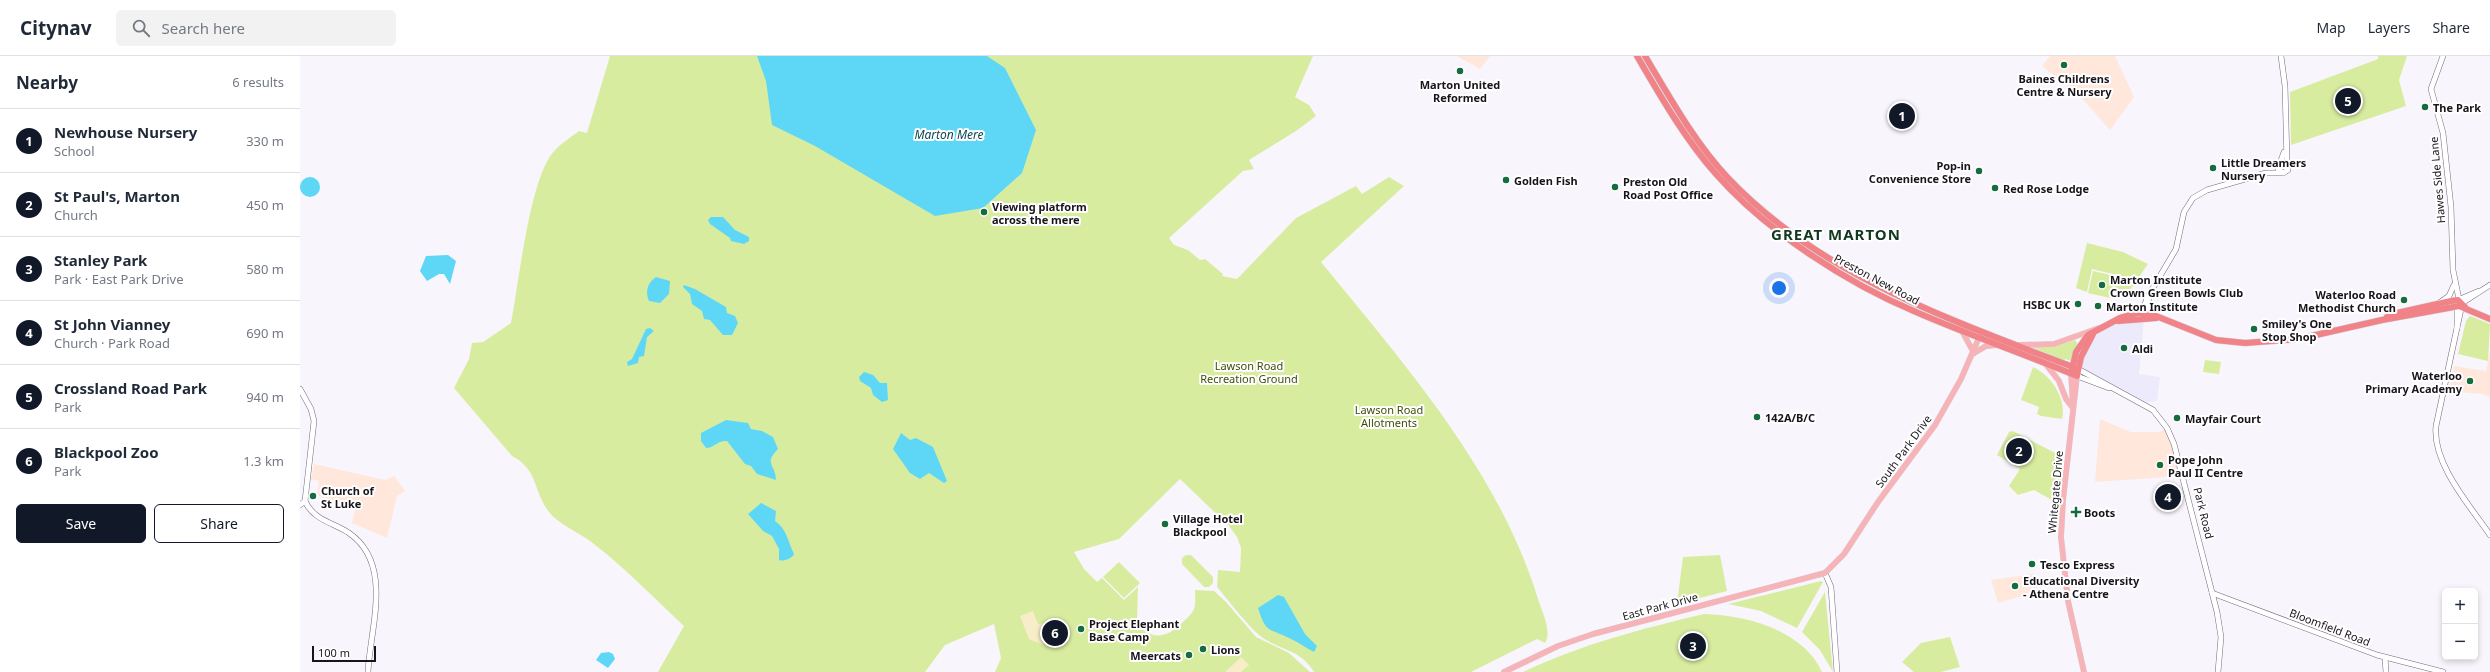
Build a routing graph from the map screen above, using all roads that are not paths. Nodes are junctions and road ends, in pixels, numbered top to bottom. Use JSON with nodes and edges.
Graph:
{"nodes":[{"id":1,"x":1637,"y":56,"type":"edge"},
{"id":2,"x":1645,"y":56,"type":"edge"},
{"id":3,"x":2280,"y":56,"type":"edge"},
{"id":4,"x":2442,"y":56,"type":"edge"},
{"id":5,"x":2286,"y":147,"type":"junction"},
{"id":6,"x":2287,"y":162,"type":"junction"},
{"id":7,"x":2278,"y":164,"type":"junction"},
{"id":8,"x":2281,"y":172,"type":"junction"},
{"id":9,"x":2266,"y":173,"type":"junction"},
{"id":10,"x":2455,"y":283,"type":"junction"},
{"id":11,"x":2490,"y":285,"type":"edge"},
{"id":12,"x":2459,"y":303,"type":"junction"},
{"id":13,"x":2436,"y":304,"type":"junction"},
{"id":14,"x":2143,"y":315,"type":"junction"},
{"id":15,"x":2490,"y":319,"type":"edge"},
{"id":16,"x":2382,"y":320,"type":"junction"},
{"id":17,"x":2101,"y":327,"type":"junction"},
{"id":18,"x":1961,"y":330,"type":"junction"},
{"id":19,"x":1980,"y":334,"type":"junction"},
{"id":20,"x":2000,"y":345,"type":"junction"},
{"id":21,"x":2016,"y":345,"type":"junction"},
{"id":22,"x":1974,"y":353,"type":"junction"},
{"id":23,"x":2044,"y":362,"type":"junction"},
{"id":24,"x":2075,"y":371,"type":"junction"},
{"id":25,"x":300,"y":389,"type":"edge"},
{"id":26,"x":2073,"y":408,"type":"junction"},
{"id":27,"x":305,"y":501,"type":"junction"},
{"id":28,"x":300,"y":505,"type":"edge"},
{"id":29,"x":2490,"y":535,"type":"edge"},
{"id":30,"x":1825,"y":573,"type":"junction"},
{"id":31,"x":2212,"y":593,"type":"junction"},
{"id":32,"x":2385,"y":658,"type":"junction"},
{"id":33,"x":368,"y":672,"type":"edge"},
{"id":34,"x":1504,"y":672,"type":"edge"},
{"id":35,"x":1837,"y":672,"type":"edge"},
{"id":36,"x":2084,"y":672,"type":"edge"},
{"id":37,"x":2218,"y":672,"type":"edge"},
{"id":38,"x":2386,"y":672,"type":"edge"},
{"id":39,"x":2443,"y":672,"type":"edge"}],
"edges":[{"from":1,"to":18,"type":"highway","name":"Preston New Road"},
{"from":2,"to":19,"type":"highway","name":"Preston New Road"},
{"from":3,"to":5,"type":"street"},
{"from":4,"to":10,"type":"street","name":"Hawes Side Lane"},
{"from":5,"to":6,"type":"street"},
{"from":5,"to":7,"type":"street"},
{"from":6,"to":7,"type":"street"},
{"from":6,"to":8,"type":"street"},
{"from":7,"to":8,"type":"street"},
{"from":7,"to":9,"type":"street"},
{"from":8,"to":9,"type":"street"},
{"from":9,"to":14,"type":"street"},
{"from":10,"to":12,"type":"street","name":"Hawes Side Lane"},
{"from":10,"to":13,"type":"street"},
{"from":11,"to":12,"type":"street"},
{"from":12,"to":13,"type":"highway"},
{"from":12,"to":15,"type":"highway"},
{"from":12,"to":16,"type":"highway"},
{"from":12,"to":29,"type":"street","name":"Hawes Side Lane"},
{"from":13,"to":16,"type":"highway"},
{"from":14,"to":16,"type":"highway"},
{"from":14,"to":17,"type":"highway"},
{"from":17,"to":21,"type":"main road","name":"Preston New Road"},
{"from":17,"to":24,"type":"highway"},
{"from":18,"to":19,"type":"highway","name":"Preston New Road"},
{"from":18,"to":22,"type":"main road"},
{"from":19,"to":20,"type":"highway","name":"Preston New Road"},
{"from":19,"to":21,"type":"highway","name":"Preston New Road"},
{"from":19,"to":22,"type":"main road","name":"South Park Drive"},
{"from":20,"to":22,"type":"main road"},
{"from":20,"to":23,"type":"highway","name":"Preston New Road"},
{"from":21,"to":24,"type":"highway","name":"Preston New Road"},
{"from":22,"to":30,"type":"main road","name":"South Park Drive"},
{"from":23,"to":24,"type":"highway","name":"Preston New Road"},
{"from":23,"to":26,"type":"main road"},
{"from":24,"to":26,"type":"main road","name":"Whitegate Drive"},
{"from":24,"to":31,"type":"street","name":"Park Road"},
{"from":25,"to":27,"type":"street"},
{"from":26,"to":36,"type":"main road","name":"Whitegate Drive"},
{"from":27,"to":28,"type":"street"},
{"from":27,"to":33,"type":"street"},
{"from":30,"to":34,"type":"main road","name":"East Park Drive"},
{"from":30,"to":35,"type":"street"},
{"from":31,"to":32,"type":"street","name":"Bloomfield Road"},
{"from":31,"to":37,"type":"street","name":"Park Road"},
{"from":32,"to":38,"type":"street"},
{"from":32,"to":39,"type":"street","name":"Bloomfield Road"}]}
